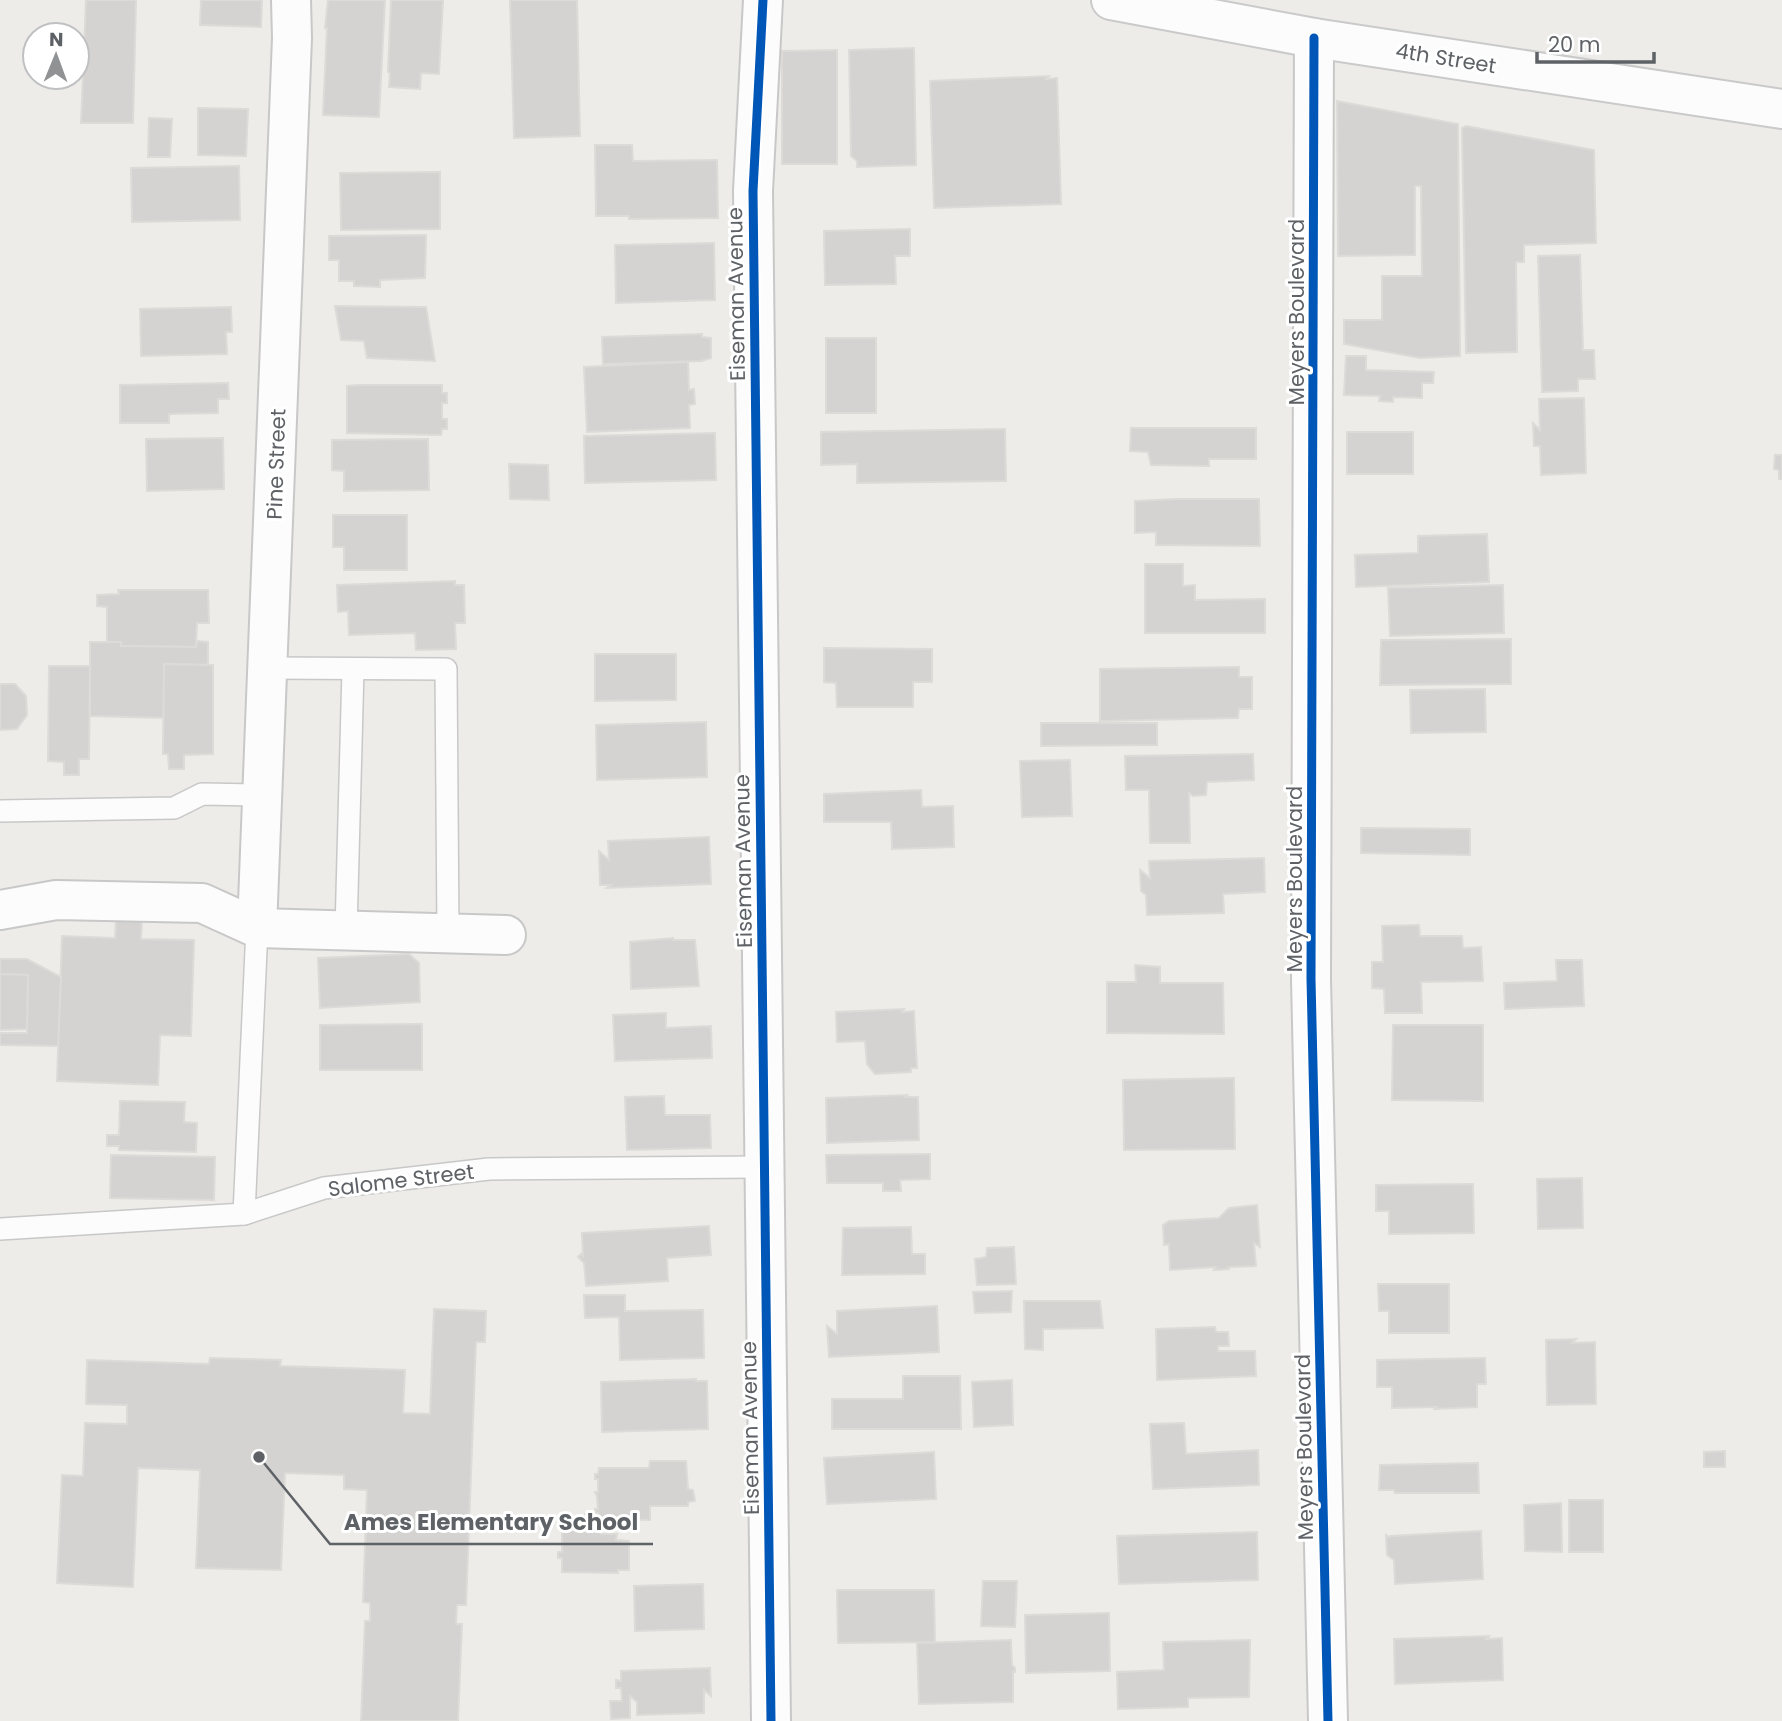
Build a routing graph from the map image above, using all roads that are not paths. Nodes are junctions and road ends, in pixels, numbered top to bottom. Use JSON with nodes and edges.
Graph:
{"nodes":[{"id":1,"x":291,"y":0,"type":"edge"},
{"id":2,"x":763,"y":0,"type":"edge"},
{"id":3,"x":1111,"y":0,"type":"edge"},
{"id":4,"x":1314,"y":38,"type":"junction"},
{"id":5,"x":1782,"y":109,"type":"edge"},
{"id":6,"x":268,"y":668,"type":"junction"},
{"id":7,"x":353,"y":669,"type":"junction"},
{"id":8,"x":262,"y":795,"type":"junction"},
{"id":9,"x":0,"y":811,"type":"edge"},
{"id":10,"x":0,"y":910,"type":"edge"},
{"id":11,"x":257,"y":928,"type":"junction"},
{"id":12,"x":346,"y":931,"type":"junction"},
{"id":13,"x":447,"y":933,"type":"junction"},
{"id":14,"x":506,"y":935,"type":"dead end"},
{"id":15,"x":764,"y":1167,"type":"junction"},
{"id":16,"x":244,"y":1214,"type":"junction"},
{"id":17,"x":0,"y":1228,"type":"edge"},
{"id":18,"x":771,"y":1721,"type":"edge"},
{"id":19,"x":1328,"y":1721,"type":"edge"}],
"edges":[{"from":1,"to":6,"type":"street","name":"Pine Street"},
{"from":2,"to":15,"type":"street","name":"Eiseman Avenue"},
{"from":3,"to":4,"type":"street","name":"4th Street"},
{"from":4,"to":5,"type":"street","name":"4th Street"},
{"from":4,"to":19,"type":"street","name":"Meyers Boulevard"},
{"from":6,"to":7,"type":"lane"},
{"from":6,"to":8,"type":"street","name":"Pine Street"},
{"from":7,"to":12,"type":"lane"},
{"from":7,"to":13,"type":"lane"},
{"from":8,"to":9,"type":"lane"},
{"from":8,"to":11,"type":"street","name":"Pine Street"},
{"from":10,"to":11,"type":"street"},
{"from":11,"to":12,"type":"street"},
{"from":11,"to":16,"type":"lane"},
{"from":12,"to":13,"type":"street"},
{"from":13,"to":14,"type":"street"},
{"from":15,"to":16,"type":"lane","name":"Salome Street"},
{"from":15,"to":18,"type":"street","name":"Eiseman Avenue"},
{"from":16,"to":17,"type":"lane","name":"Salome Street"}]}
